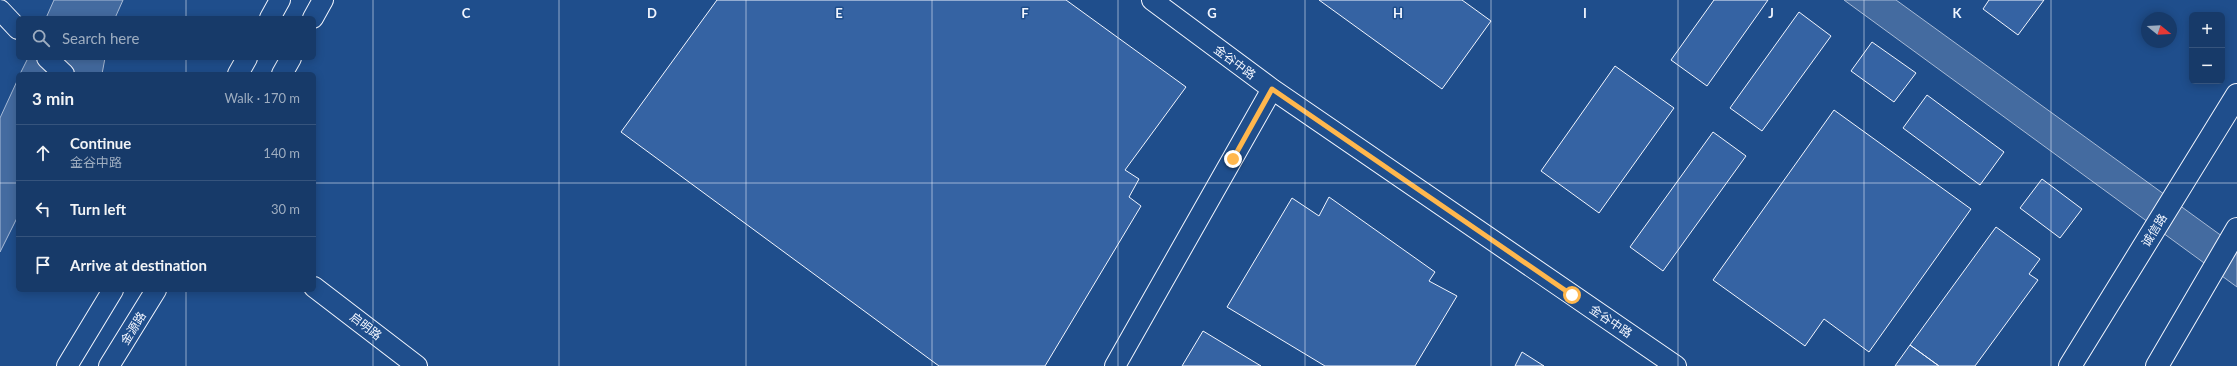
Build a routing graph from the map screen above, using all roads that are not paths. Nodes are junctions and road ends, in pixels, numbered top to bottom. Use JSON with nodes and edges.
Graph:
{"nodes":[{"id":1,"x":280,"y":0,"type":"edge"},
{"id":2,"x":323,"y":0,"type":"edge"},
{"id":3,"x":1152,"y":0,"type":"edge"},
{"id":4,"x":0,"y":10,"type":"edge"},
{"id":5,"x":271,"y":16,"type":"edge"},
{"id":6,"x":314,"y":16,"type":"edge"},
{"id":7,"x":16,"y":27,"type":"edge"},
{"id":8,"x":49,"y":60,"type":"edge"},
{"id":9,"x":246,"y":60,"type":"edge"},
{"id":10,"x":290,"y":60,"type":"edge"},
{"id":11,"x":62,"y":72,"type":"edge"},
{"id":12,"x":239,"y":72,"type":"edge"},
{"id":13,"x":283,"y":72,"type":"edge"},
{"id":14,"x":1272,"y":89,"type":"junction"},
{"id":15,"x":2237,"y":95,"type":"edge"},
{"id":16,"x":2236,"y":230,"type":"edge"},
{"id":17,"x":316,"y":288,"type":"edge"},
{"id":18,"x":112,"y":292,"type":"edge"},
{"id":19,"x":155,"y":292,"type":"edge"},
{"id":20,"x":67,"y":366,"type":"edge"},
{"id":21,"x":109,"y":366,"type":"edge"},
{"id":22,"x":417,"y":366,"type":"edge"},
{"id":23,"x":1115,"y":366,"type":"edge"},
{"id":24,"x":1676,"y":366,"type":"edge"},
{"id":25,"x":2070,"y":366,"type":"edge"},
{"id":26,"x":2157,"y":366,"type":"edge"}],
"edges":[{"from":1,"to":5,"type":"street"},
{"from":2,"to":6,"type":"street"},
{"from":3,"to":14,"type":"street","name":"金谷中路"},
{"from":4,"to":7,"type":"street"},
{"from":8,"to":11,"type":"street"},
{"from":9,"to":12,"type":"street"},
{"from":10,"to":13,"type":"street"},
{"from":14,"to":23,"type":"street"},
{"from":14,"to":24,"type":"street","name":"金谷中路"},
{"from":15,"to":25,"type":"main road","name":"诚信路"},
{"from":16,"to":26,"type":"main road"},
{"from":17,"to":22,"type":"street","name":"启明路"},
{"from":18,"to":20,"type":"street"},
{"from":19,"to":21,"type":"street","name":"金源路"}]}
